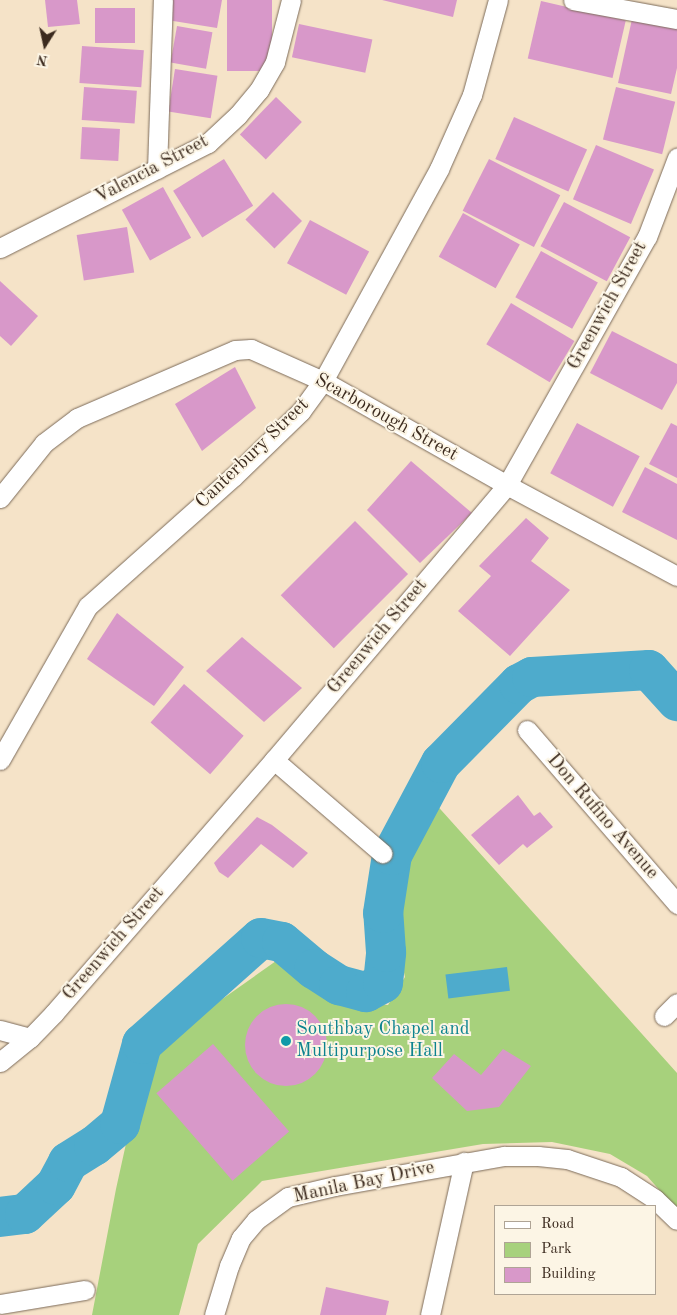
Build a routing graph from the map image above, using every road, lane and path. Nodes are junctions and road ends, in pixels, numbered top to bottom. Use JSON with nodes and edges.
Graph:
{"nodes":[{"id":1,"x":162,"y":0,"type":"edge"},
{"id":2,"x":291,"y":0,"type":"edge"},
{"id":3,"x":498,"y":0,"type":"edge"},
{"id":4,"x":573,"y":0,"type":"edge"},
{"id":5,"x":677,"y":19,"type":"edge"},
{"id":6,"x":677,"y":158,"type":"edge"},
{"id":7,"x":157,"y":169,"type":"junction"},
{"id":8,"x":0,"y":248,"type":"edge"},
{"id":9,"x":323,"y":381,"type":"junction"},
{"id":10,"x":507,"y":485,"type":"junction"},
{"id":11,"x":0,"y":498,"type":"edge"},
{"id":12,"x":677,"y":576,"type":"edge"},
{"id":13,"x":527,"y":730,"type":"dead end"},
{"id":14,"x":0,"y":760,"type":"edge"},
{"id":15,"x":274,"y":760,"type":"junction"},
{"id":16,"x":382,"y":853,"type":"dead end"},
{"id":17,"x":677,"y":904,"type":"edge"},
{"id":18,"x":0,"y":1030,"type":"edge"},
{"id":19,"x":30,"y":1038,"type":"junction"},
{"id":20,"x":0,"y":1062,"type":"edge"},
{"id":21,"x":464,"y":1162,"type":"junction"},
{"id":22,"x":677,"y":1220,"type":"edge"},
{"id":23,"x":85,"y":1290,"type":"dead end"},
{"id":24,"x":0,"y":1304,"type":"edge"},
{"id":25,"x":214,"y":1315,"type":"edge"},
{"id":26,"x":430,"y":1315,"type":"edge"}],
"edges":[{"from":1,"to":7,"type":"street"},
{"from":2,"to":7,"type":"street","name":"Valencia Street"},
{"from":3,"to":9,"type":"street","name":"Canterbury Street"},
{"from":4,"to":5,"type":"street"},
{"from":6,"to":10,"type":"street","name":"Greenwich Street"},
{"from":7,"to":8,"type":"street","name":"Valencia Street"},
{"from":9,"to":10,"type":"street","name":"Scarborough Street"},
{"from":9,"to":11,"type":"street","name":"Scarborough Street"},
{"from":9,"to":14,"type":"street","name":"Canterbury Street"},
{"from":10,"to":12,"type":"street","name":"Scarborough Street"},
{"from":10,"to":15,"type":"street","name":"Greenwich Street"},
{"from":13,"to":17,"type":"street","name":"Don Rufino Avenue"},
{"from":15,"to":16,"type":"street"},
{"from":15,"to":19,"type":"street","name":"Greenwich Street"},
{"from":18,"to":19,"type":"street"},
{"from":19,"to":20,"type":"street","name":"Greenwich Street"},
{"from":21,"to":22,"type":"street","name":"Manila Bay Drive"},
{"from":21,"to":25,"type":"street","name":"Manila Bay Drive"},
{"from":21,"to":26,"type":"street"},
{"from":23,"to":24,"type":"street"}]}
